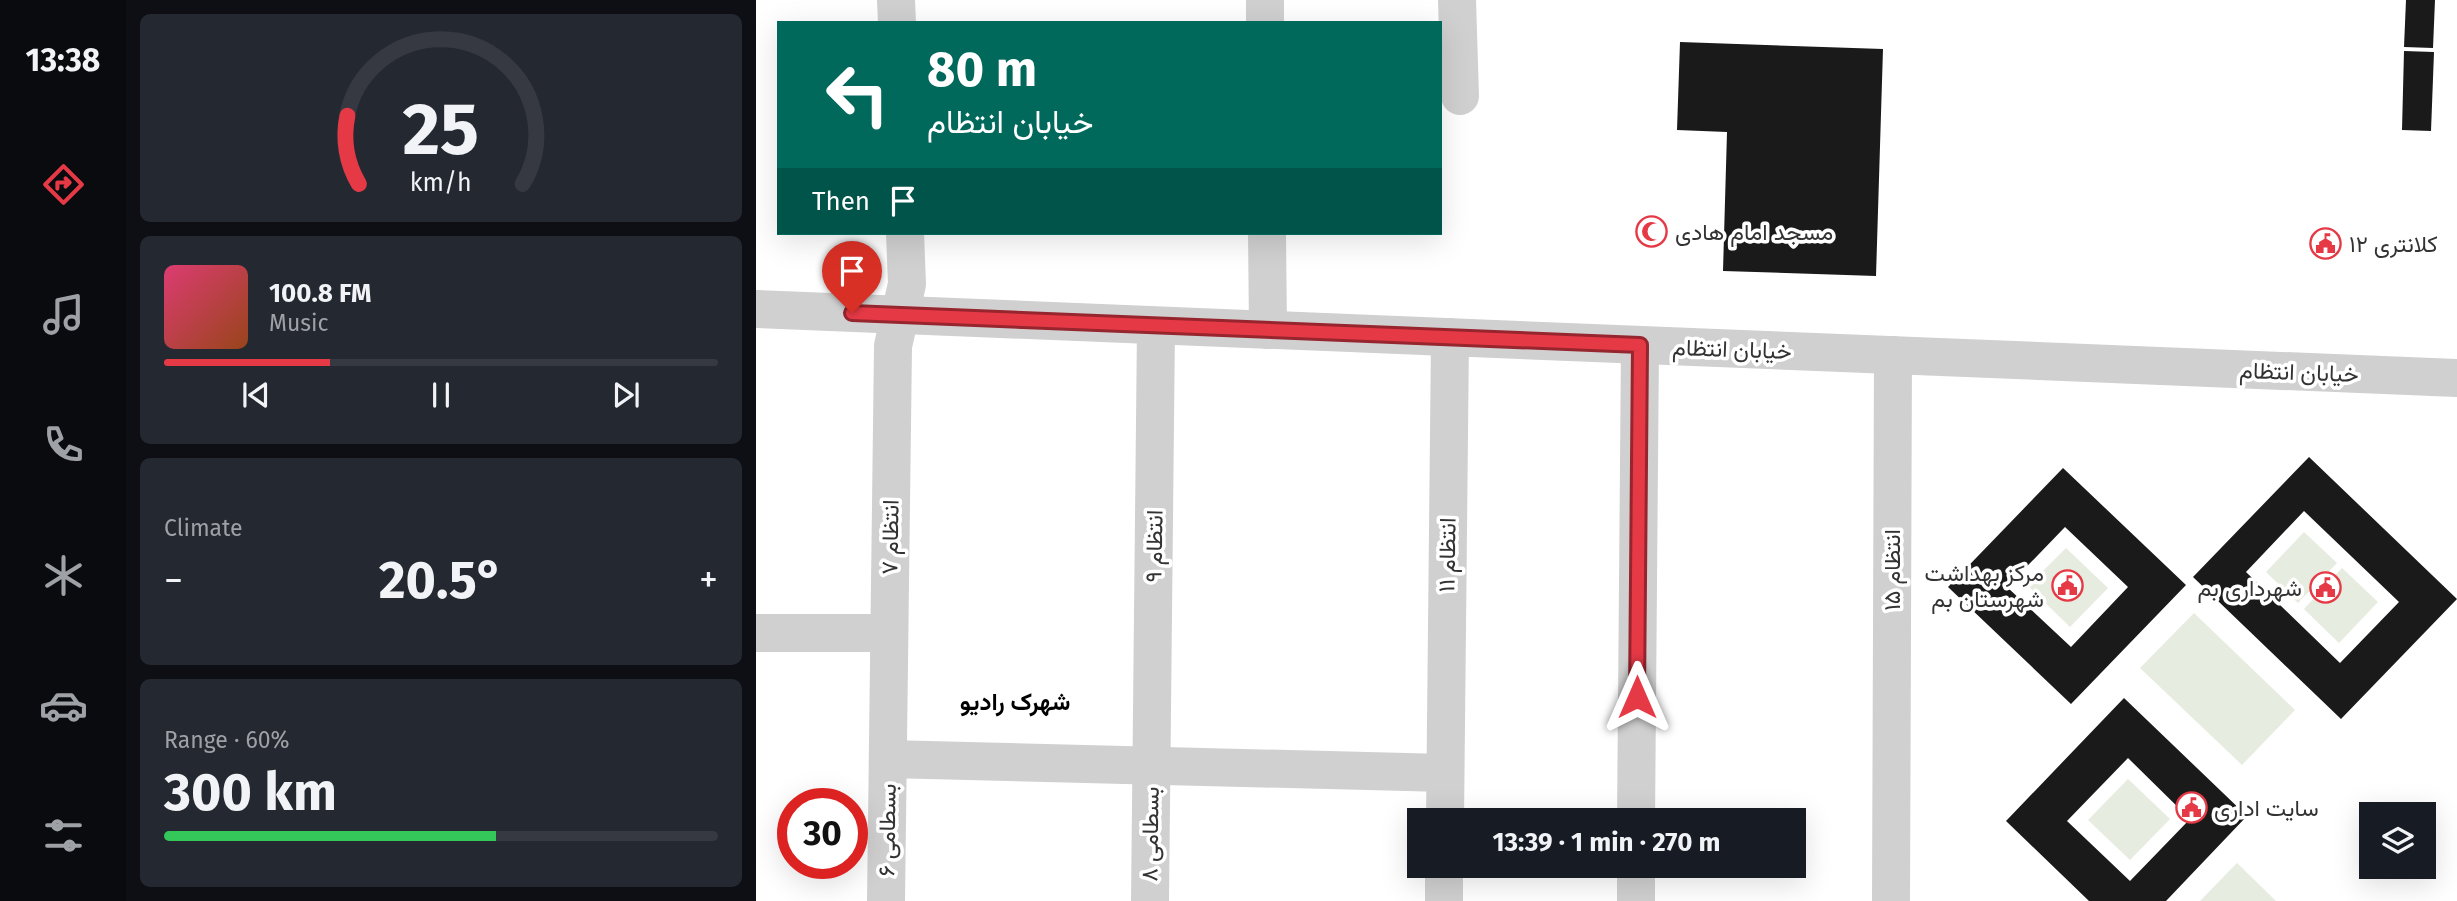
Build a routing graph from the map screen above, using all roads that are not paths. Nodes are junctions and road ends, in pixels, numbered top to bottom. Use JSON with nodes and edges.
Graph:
{"nodes":[{"id":1,"x":896,"y":0,"type":"edge"},
{"id":2,"x":1265,"y":0,"type":"edge"},
{"id":3,"x":1457,"y":0,"type":"edge"},
{"id":4,"x":897,"y":21,"type":"edge"},
{"id":5,"x":1265,"y":21,"type":"edge"},
{"id":6,"x":1460,"y":96,"type":"dead end"},
{"id":7,"x":905,"y":235,"type":"edge"},
{"id":8,"x":1267,"y":235,"type":"edge"},
{"id":9,"x":756,"y":309,"type":"edge"},
{"id":10,"x":900,"y":315,"type":"junction"},
{"id":11,"x":1156,"y":326,"type":"junction"},
{"id":12,"x":1268,"y":330,"type":"junction"},
{"id":13,"x":1450,"y":337,"type":"junction"},
{"id":14,"x":1640,"y":345,"type":"junction"},
{"id":15,"x":1893,"y":355,"type":"junction"},
{"id":16,"x":2457,"y":378,"type":"edge"},
{"id":17,"x":756,"y":633,"type":"edge"},
{"id":18,"x":889,"y":633,"type":"junction"},
{"id":19,"x":888,"y":760,"type":"junction"},
{"id":20,"x":1151,"y":766,"type":"junction"},
{"id":21,"x":1445,"y":773,"type":"junction"},
{"id":22,"x":1445,"y":808,"type":"edge"},
{"id":23,"x":1636,"y":808,"type":"edge"},
{"id":24,"x":1444,"y":878,"type":"edge"},
{"id":25,"x":1636,"y":878,"type":"edge"},
{"id":26,"x":886,"y":901,"type":"edge"},
{"id":27,"x":1150,"y":901,"type":"edge"},
{"id":28,"x":1444,"y":901,"type":"edge"},
{"id":29,"x":1636,"y":901,"type":"edge"},
{"id":30,"x":1891,"y":901,"type":"edge"}],
"edges":[{"from":1,"to":4,"type":"street"},
{"from":2,"to":5,"type":"street"},
{"from":3,"to":6,"type":"street"},
{"from":7,"to":10,"type":"street","name":"انتظام ۷"},
{"from":8,"to":12,"type":"street"},
{"from":9,"to":10,"type":"street","name":"خیابان انتظام"},
{"from":10,"to":11,"type":"street","name":"خیابان انتظام"},
{"from":10,"to":18,"type":"street","name":"انتظام ۷"},
{"from":11,"to":12,"type":"street","name":"خیابان انتظام"},
{"from":11,"to":20,"type":"street","name":"انتظام ۹"},
{"from":12,"to":13,"type":"street","name":"خیابان انتظام"},
{"from":13,"to":14,"type":"street","name":"خیابان انتظام"},
{"from":13,"to":21,"type":"street","name":"انتظام ۱۱"},
{"from":14,"to":15,"type":"street","name":"خیابان انتظام"},
{"from":14,"to":23,"type":"street"},
{"from":15,"to":16,"type":"street","name":"خیابان انتظام"},
{"from":15,"to":30,"type":"street","name":"انتظام ۱۵"},
{"from":17,"to":18,"type":"street"},
{"from":18,"to":19,"type":"street","name":"انتظام ۷"},
{"from":19,"to":20,"type":"street"},
{"from":19,"to":26,"type":"street","name":"بسطامی ۶"},
{"from":20,"to":21,"type":"street"},
{"from":20,"to":27,"type":"street","name":"بسطامی ۸"},
{"from":21,"to":22,"type":"street","name":"انتظام ۱۱"},
{"from":24,"to":28,"type":"street"},
{"from":25,"to":29,"type":"street"}]}
